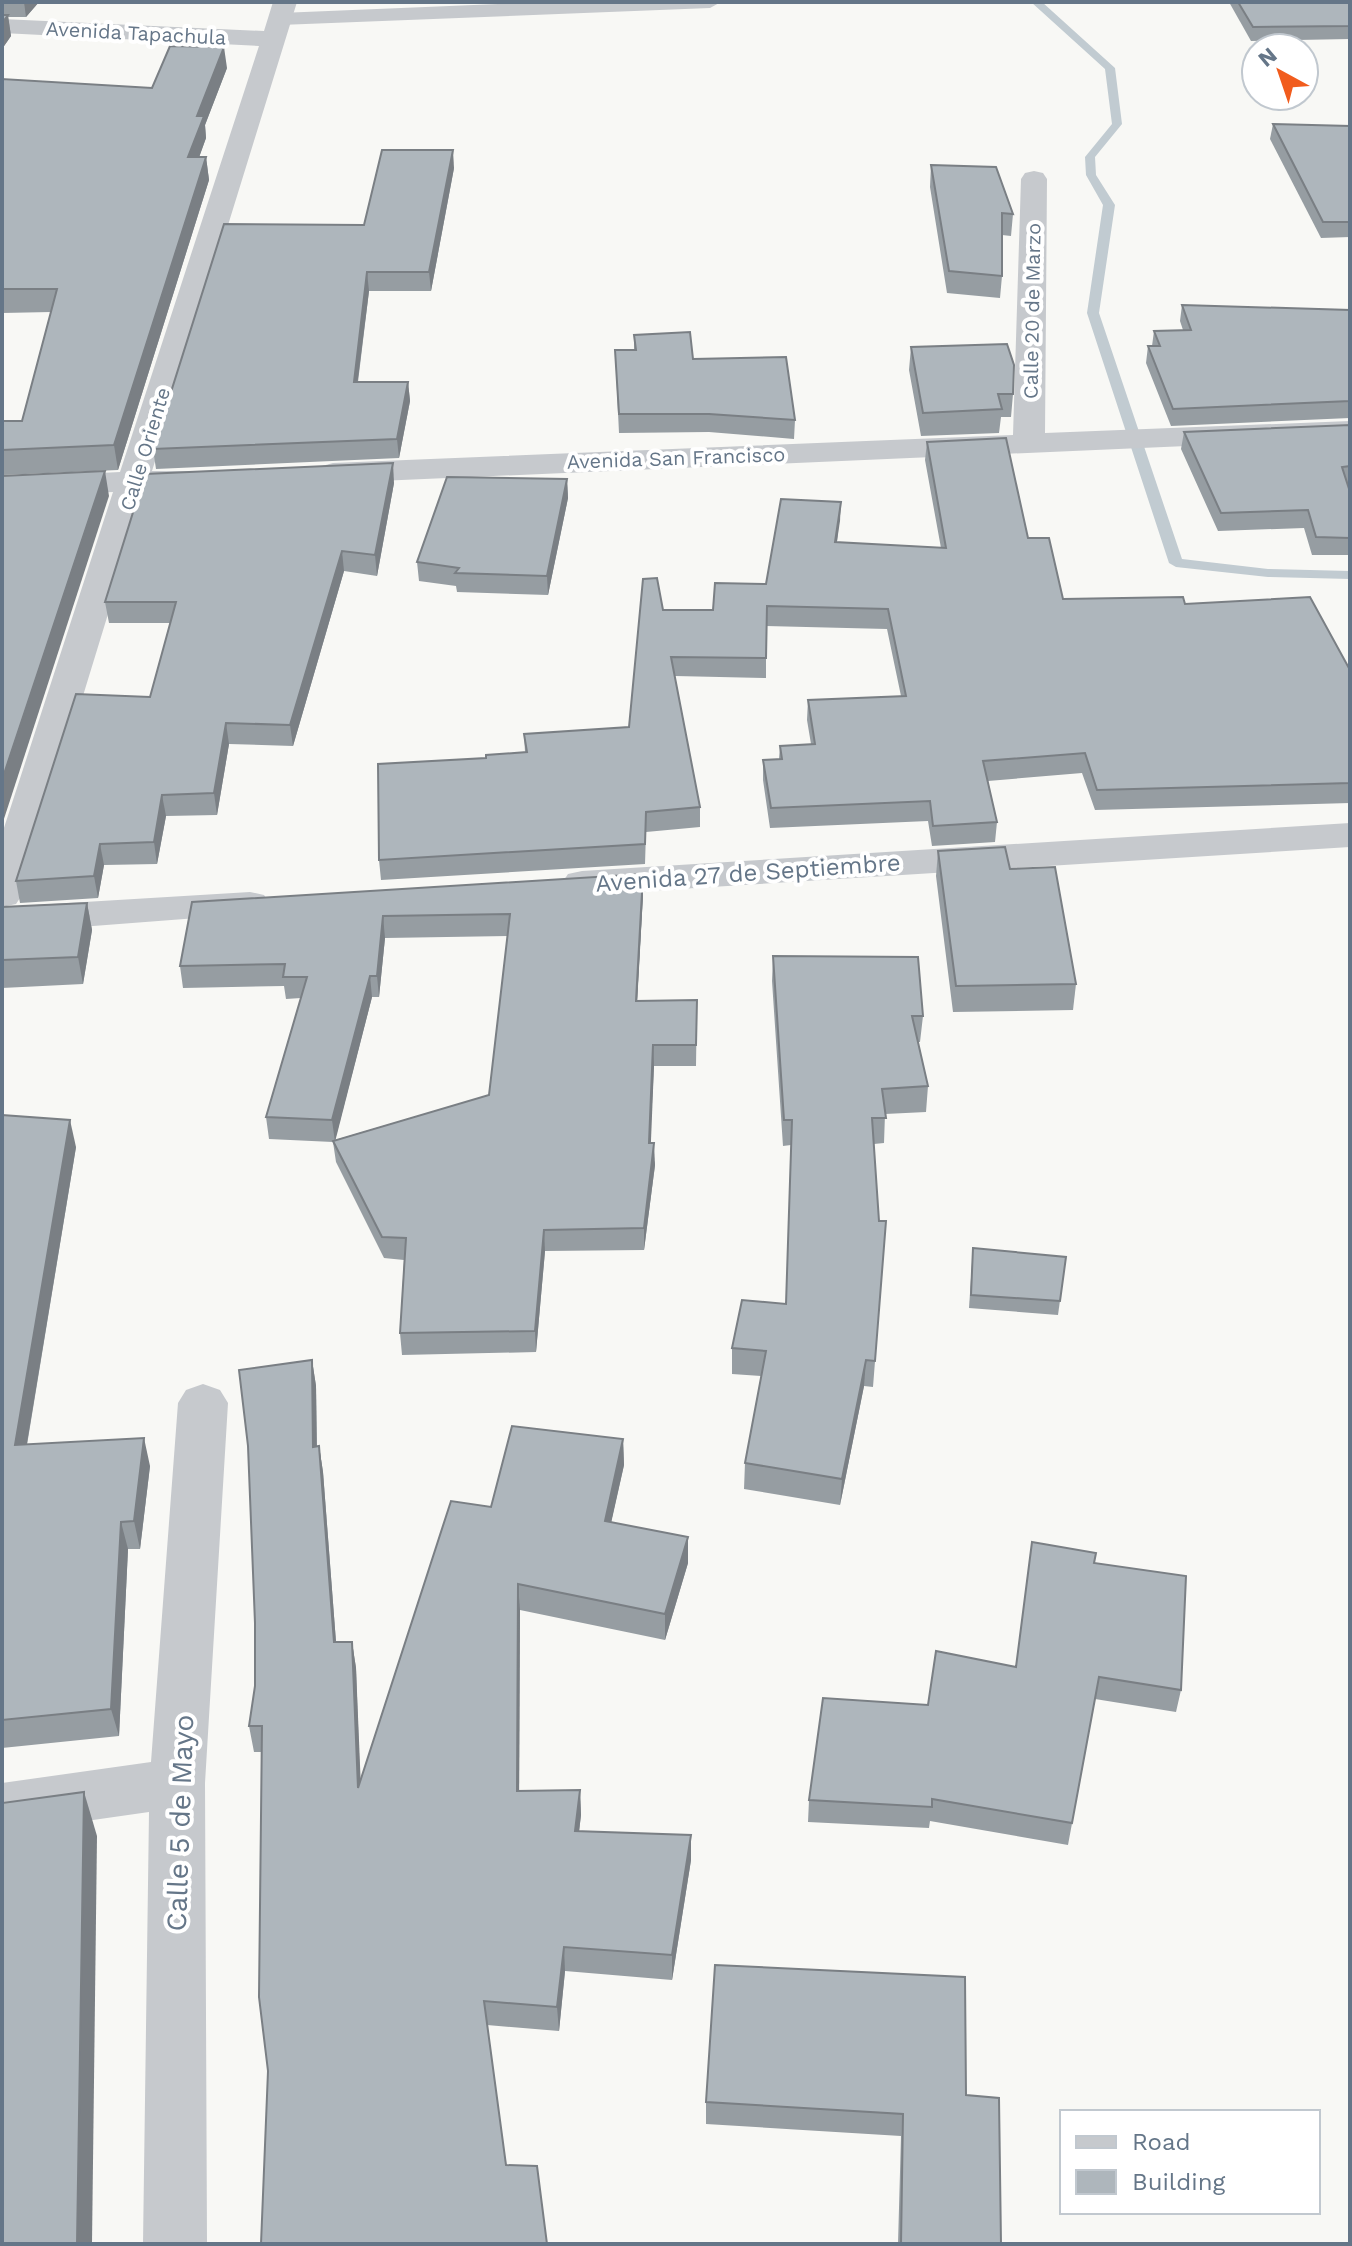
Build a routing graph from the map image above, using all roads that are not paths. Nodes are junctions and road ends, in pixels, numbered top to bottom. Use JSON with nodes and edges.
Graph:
{"nodes":[{"id":1,"x":710,"y":2,"type":"edge"},
{"id":2,"x":279,"y":20,"type":"edge"},
{"id":3,"x":2,"y":26,"type":"edge"},
{"id":4,"x":1034,"y":179,"type":"dead end"},
{"id":5,"x":1350,"y":430,"type":"edge"},
{"id":6,"x":1029,"y":443,"type":"junction"},
{"id":7,"x":296,"y":474,"type":"edge"},
{"id":8,"x":232,"y":477,"type":"edge"},
{"id":9,"x":136,"y":481,"type":"junction"},
{"id":10,"x":2,"y":488,"type":"edge"},
{"id":11,"x":1350,"y":835,"type":"edge"},
{"id":12,"x":541,"y":886,"type":"edge"},
{"id":13,"x":2,"y":895,"type":"edge"},
{"id":14,"x":287,"y":902,"type":"edge"},
{"id":15,"x":2,"y":920,"type":"edge"},
{"id":16,"x":203,"y":1403,"type":"dead end"},
{"id":17,"x":177,"y":1783,"type":"junction"},
{"id":18,"x":2,"y":1808,"type":"edge"},
{"id":19,"x":175,"y":2244,"type":"edge"}],
"edges":[{"from":1,"to":2,"type":"street"},
{"from":2,"to":3,"type":"street","name":"Avenida Tapachula"},
{"from":2,"to":9,"type":"street","name":"Calle Oriente"},
{"from":4,"to":6,"type":"street","name":"Calle 20 de Marzo"},
{"from":5,"to":6,"type":"street","name":"Avenida San Francisco"},
{"from":6,"to":7,"type":"street","name":"Avenida San Francisco"},
{"from":8,"to":9,"type":"street"},
{"from":9,"to":10,"type":"street"},
{"from":9,"to":13,"type":"street","name":"Calle Oriente"},
{"from":11,"to":12,"type":"street","name":"Avenida 27 de Septiembre"},
{"from":14,"to":15,"type":"street"},
{"from":16,"to":17,"type":"street","name":"Calle 5 de Mayo"},
{"from":17,"to":18,"type":"street"},
{"from":17,"to":19,"type":"street","name":"Calle 5 de Mayo"}]}
